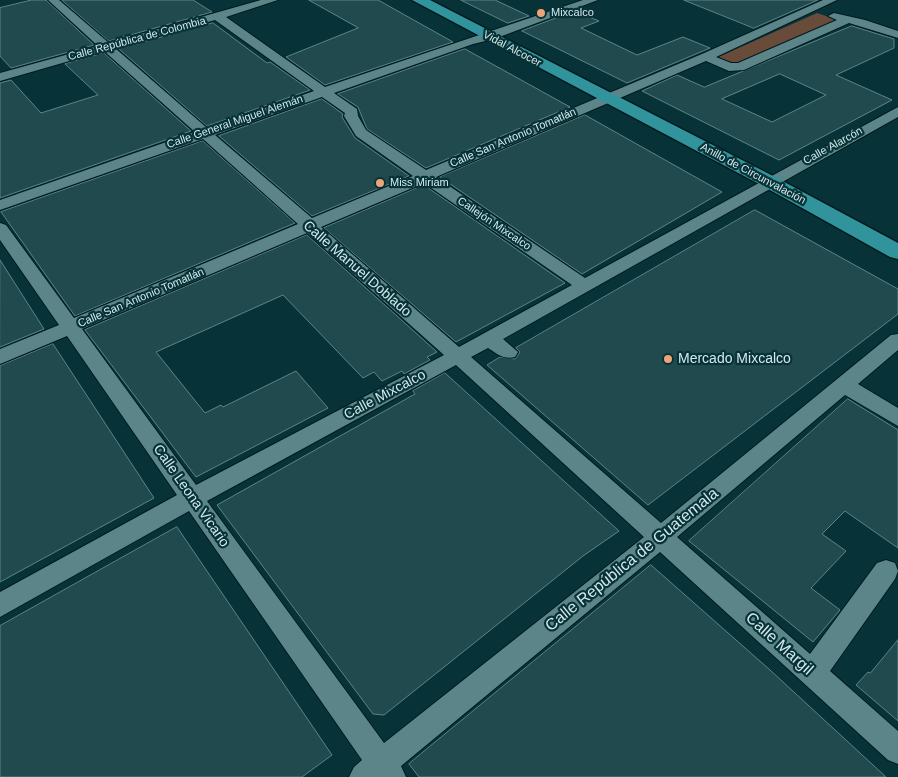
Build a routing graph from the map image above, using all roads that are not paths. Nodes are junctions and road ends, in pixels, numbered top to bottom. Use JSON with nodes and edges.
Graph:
{"nodes":[{"id":1,"x":54,"y":0,"type":"edge"},
{"id":2,"x":273,"y":0,"type":"edge"},
{"id":3,"x":419,"y":0,"type":"edge"},
{"id":4,"x":580,"y":0,"type":"edge"},
{"id":5,"x":594,"y":0,"type":"edge"},
{"id":6,"x":810,"y":0,"type":"edge"},
{"id":7,"x":827,"y":2,"type":"edge"},
{"id":8,"x":217,"y":16,"type":"junction"},
{"id":9,"x":848,"y":19,"type":"junction"},
{"id":10,"x":898,"y":35,"type":"edge"},
{"id":11,"x":481,"y":37,"type":"junction"},
{"id":12,"x":106,"y":47,"type":"junction"},
{"id":13,"x":706,"y":57,"type":"junction"},
{"id":14,"x":0,"y":77,"type":"edge"},
{"id":15,"x":322,"y":92,"type":"junction"},
{"id":16,"x":606,"y":98,"type":"junction"},
{"id":17,"x":898,"y":110,"type":"edge"},
{"id":18,"x":204,"y":133,"type":"junction"},
{"id":19,"x":425,"y":176,"type":"junction"},
{"id":20,"x":768,"y":181,"type":"junction"},
{"id":21,"x":0,"y":205,"type":"edge"},
{"id":22,"x":308,"y":227,"type":"junction"},
{"id":23,"x":0,"y":228,"type":"edge"},
{"id":24,"x":898,"y":252,"type":"edge"},
{"id":25,"x":584,"y":285,"type":"junction"},
{"id":26,"x":70,"y":327,"type":"junction"},
{"id":27,"x":489,"y":339,"type":"junction"},
{"id":28,"x":898,"y":340,"type":"edge"},
{"id":29,"x":508,"y":352,"type":"dead end"},
{"id":30,"x":458,"y":356,"type":"junction"},
{"id":31,"x":0,"y":357,"type":"edge"},
{"id":32,"x":843,"y":384,"type":"junction"},
{"id":33,"x":898,"y":418,"type":"edge"},
{"id":34,"x":192,"y":498,"type":"junction"},
{"id":35,"x":660,"y":537,"type":"junction"},
{"id":36,"x":886,"y":571,"type":"dead end"},
{"id":37,"x":0,"y":605,"type":"edge"},
{"id":38,"x":812,"y":674,"type":"junction"},
{"id":39,"x":898,"y":750,"type":"edge"},
{"id":40,"x":379,"y":772,"type":"edge"}],
"edges":[{"from":1,"to":12,"type":"street","name":"Calle Manuel Doblado"},
{"from":2,"to":8,"type":"street","name":"Calle República de Colombia"},
{"from":3,"to":11,"type":"main road","name":"Vidal Alcocer"},
{"from":4,"to":11,"type":"street"},
{"from":5,"to":11,"type":"street"},
{"from":6,"to":7,"type":"street"},
{"from":7,"to":9,"type":"street"},
{"from":7,"to":13,"type":"street","name":"Calle San Antonio Tomatlán"},
{"from":8,"to":12,"type":"street","name":"Calle República de Colombia"},
{"from":8,"to":15,"type":"street","name":"Callejón Mixcalco"},
{"from":9,"to":10,"type":"street"},
{"from":9,"to":13,"type":"street"},
{"from":11,"to":15,"type":"street","name":"Calle General Miguel Alemán"},
{"from":11,"to":16,"type":"main road","name":"Vidal Alcocer"},
{"from":12,"to":14,"type":"street","name":"Calle República de Colombia"},
{"from":12,"to":18,"type":"street","name":"Calle Manuel Doblado"},
{"from":13,"to":16,"type":"street","name":"Calle San Antonio Tomatlán"},
{"from":15,"to":18,"type":"street","name":"Calle General Miguel Alemán"},
{"from":15,"to":19,"type":"street","name":"Callejón Mixcalco"},
{"from":16,"to":19,"type":"street","name":"Calle San Antonio Tomatlán"},
{"from":16,"to":20,"type":"main road","name":"Anillo de Circunvalación"},
{"from":17,"to":20,"type":"street","name":"Calle Alarcón"},
{"from":18,"to":21,"type":"street","name":"Calle General Miguel Alemán"},
{"from":18,"to":22,"type":"street","name":"Calle Manuel Doblado"},
{"from":19,"to":22,"type":"street","name":"Calle San Antonio Tomatlán"},
{"from":19,"to":25,"type":"street","name":"Callejón Mixcalco"},
{"from":20,"to":24,"type":"main road","name":"Anillo de Circunvalación"},
{"from":20,"to":25,"type":"street","name":"Calle Mixcalco"},
{"from":22,"to":26,"type":"street","name":"Calle San Antonio Tomatlán"},
{"from":22,"to":30,"type":"street","name":"Calle Manuel Doblado"},
{"from":23,"to":26,"type":"street","name":"Calle Leona Vicario"},
{"from":25,"to":27,"type":"street","name":"Calle Mixcalco"},
{"from":26,"to":31,"type":"street","name":"Calle San Antonio Tomatlán"},
{"from":26,"to":34,"type":"street","name":"Calle Leona Vicario"},
{"from":27,"to":29,"type":"street"},
{"from":27,"to":30,"type":"street","name":"Calle Mixcalco"},
{"from":28,"to":32,"type":"street","name":"Calle República de Guatemala"},
{"from":30,"to":34,"type":"street","name":"Calle Mixcalco"},
{"from":30,"to":35,"type":"street","name":"Calle Manuel Doblado"},
{"from":32,"to":33,"type":"street"},
{"from":32,"to":35,"type":"street","name":"Calle República de Guatemala"},
{"from":34,"to":37,"type":"street","name":"Calle Mixcalco"},
{"from":34,"to":40,"type":"street","name":"Calle Leona Vicario"},
{"from":35,"to":38,"type":"street","name":"Calle Margil"},
{"from":35,"to":40,"type":"street","name":"Calle República de Guatemala"},
{"from":36,"to":38,"type":"street"},
{"from":38,"to":39,"type":"street","name":"Calle Margil"}]}
